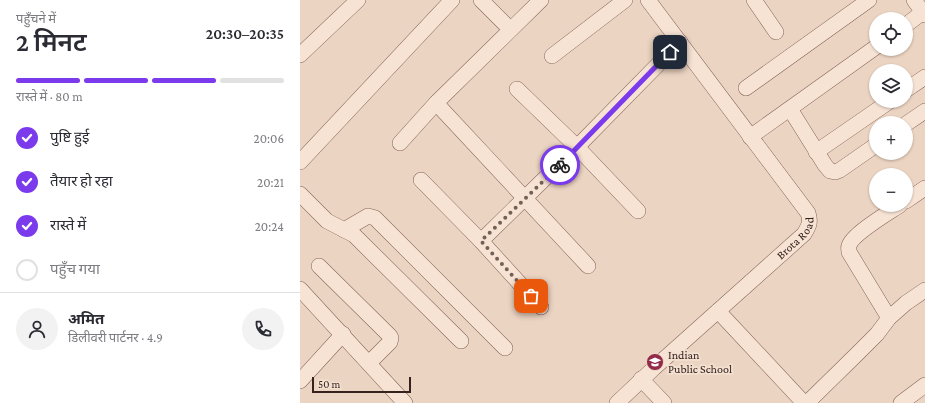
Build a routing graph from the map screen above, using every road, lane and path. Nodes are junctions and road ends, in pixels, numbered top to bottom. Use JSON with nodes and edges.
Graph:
{"nodes":[{"id":1,"x":358,"y":0,"type":"edge"},
{"id":2,"x":452,"y":0,"type":"edge"},
{"id":3,"x":481,"y":0,"type":"edge"},
{"id":4,"x":541,"y":0,"type":"edge"},
{"id":5,"x":625,"y":0,"type":"edge"},
{"id":6,"x":754,"y":0,"type":"edge"},
{"id":7,"x":869,"y":0,"type":"edge"},
{"id":8,"x":914,"y":0,"type":"edge"},
{"id":9,"x":652,"y":1,"type":"edge"},
{"id":10,"x":924,"y":14,"type":"edge"},
{"id":11,"x":913,"y":21,"type":"edge"},
{"id":12,"x":510,"y":29,"type":"junction"},
{"id":13,"x":776,"y":32,"type":"dead end"},
{"id":14,"x":680,"y":42,"type":"junction"},
{"id":15,"x":869,"y":52,"type":"edge"},
{"id":16,"x":300,"y":55,"type":"edge"},
{"id":17,"x":552,"y":56,"type":"dead end"},
{"id":18,"x":925,"y":77,"type":"edge"},
{"id":19,"x":913,"y":85,"type":"edge"},
{"id":20,"x":517,"y":88,"type":"dead end"},
{"id":21,"x":746,"y":88,"type":"dead end"},
{"id":22,"x":436,"y":103,"type":"junction"},
{"id":23,"x":880,"y":108,"type":"edge"},
{"id":24,"x":790,"y":109,"type":"junction"},
{"id":25,"x":925,"y":111,"type":"edge"},
{"id":26,"x":913,"y":119,"type":"edge"},
{"id":27,"x":750,"y":137,"type":"junction"},
{"id":28,"x":400,"y":143,"type":"dead end"},
{"id":29,"x":577,"y":148,"type":"junction"},
{"id":30,"x":869,"y":150,"type":"edge"},
{"id":31,"x":816,"y":152,"type":"junction"},
{"id":32,"x":300,"y":162,"type":"edge"},
{"id":33,"x":421,"y":180,"type":"dead end"},
{"id":34,"x":925,"y":188,"type":"edge"},
{"id":35,"x":300,"y":194,"type":"edge"},
{"id":36,"x":913,"y":196,"type":"edge"},
{"id":37,"x":525,"y":199,"type":"junction"},
{"id":38,"x":638,"y":211,"type":"dead end"},
{"id":39,"x":890,"y":212,"type":"edge"},
{"id":40,"x":344,"y":230,"type":"junction"},
{"id":41,"x":481,"y":241,"type":"junction"},
{"id":42,"x":319,"y":266,"type":"dead end"},
{"id":43,"x":588,"y":266,"type":"dead end"},
{"id":44,"x":300,"y":289,"type":"edge"},
{"id":45,"x":925,"y":290,"type":"edge"},
{"id":46,"x":541,"y":307,"type":"dead end"},
{"id":47,"x":718,"y":311,"type":"junction"},
{"id":48,"x":889,"y":318,"type":"junction"},
{"id":49,"x":343,"y":334,"type":"junction"},
{"id":50,"x":461,"y":341,"type":"dead end"},
{"id":51,"x":505,"y":348,"type":"dead end"},
{"id":52,"x":370,"y":363,"type":"junction"},
{"id":53,"x":641,"y":379,"type":"junction"},
{"id":54,"x":300,"y":381,"type":"edge"},
{"id":55,"x":925,"y":385,"type":"edge"},
{"id":56,"x":405,"y":403,"type":"edge"},
{"id":57,"x":618,"y":403,"type":"edge"},
{"id":58,"x":664,"y":403,"type":"edge"},
{"id":59,"x":805,"y":403,"type":"edge"},
{"id":60,"x":901,"y":403,"type":"edge"}],
"edges":[{"from":1,"to":16,"type":"street"},
{"from":2,"to":32,"type":"street"},
{"from":3,"to":12,"type":"street"},
{"from":4,"to":12,"type":"street"},
{"from":5,"to":17,"type":"street"},
{"from":6,"to":13,"type":"street"},
{"from":7,"to":21,"type":"street"},
{"from":8,"to":10,"type":"street"},
{"from":9,"to":14,"type":"street","name":"Brota Road"},
{"from":10,"to":11,"type":"street"},
{"from":12,"to":22,"type":"street"},
{"from":14,"to":27,"type":"street","name":"Brota Road"},
{"from":14,"to":29,"type":"street"},
{"from":15,"to":24,"type":"street"},
{"from":18,"to":19,"type":"street"},
{"from":20,"to":29,"type":"street"},
{"from":22,"to":28,"type":"street"},
{"from":22,"to":37,"type":"street"},
{"from":23,"to":31,"type":"street"},
{"from":24,"to":27,"type":"street"},
{"from":24,"to":31,"type":"street"},
{"from":25,"to":26,"type":"street"},
{"from":27,"to":47,"type":"street","name":"Brota Road"},
{"from":29,"to":37,"type":"street"},
{"from":29,"to":38,"type":"street"},
{"from":30,"to":31,"type":"street"},
{"from":33,"to":41,"type":"street"},
{"from":34,"to":36,"type":"street"},
{"from":35,"to":40,"type":"street"},
{"from":37,"to":41,"type":"street"},
{"from":37,"to":43,"type":"street"},
{"from":39,"to":48,"type":"street"},
{"from":40,"to":50,"type":"street"},
{"from":40,"to":51,"type":"street"},
{"from":41,"to":46,"type":"street"},
{"from":42,"to":52,"type":"street"},
{"from":44,"to":49,"type":"street"},
{"from":45,"to":48,"type":"street"},
{"from":47,"to":53,"type":"street","name":"Brota Road"},
{"from":47,"to":59,"type":"street"},
{"from":48,"to":59,"type":"street"},
{"from":49,"to":52,"type":"street"},
{"from":49,"to":54,"type":"street"},
{"from":52,"to":56,"type":"street"},
{"from":53,"to":57,"type":"street","name":"Brota Road"},
{"from":53,"to":58,"type":"street"},
{"from":55,"to":60,"type":"street"}]}
